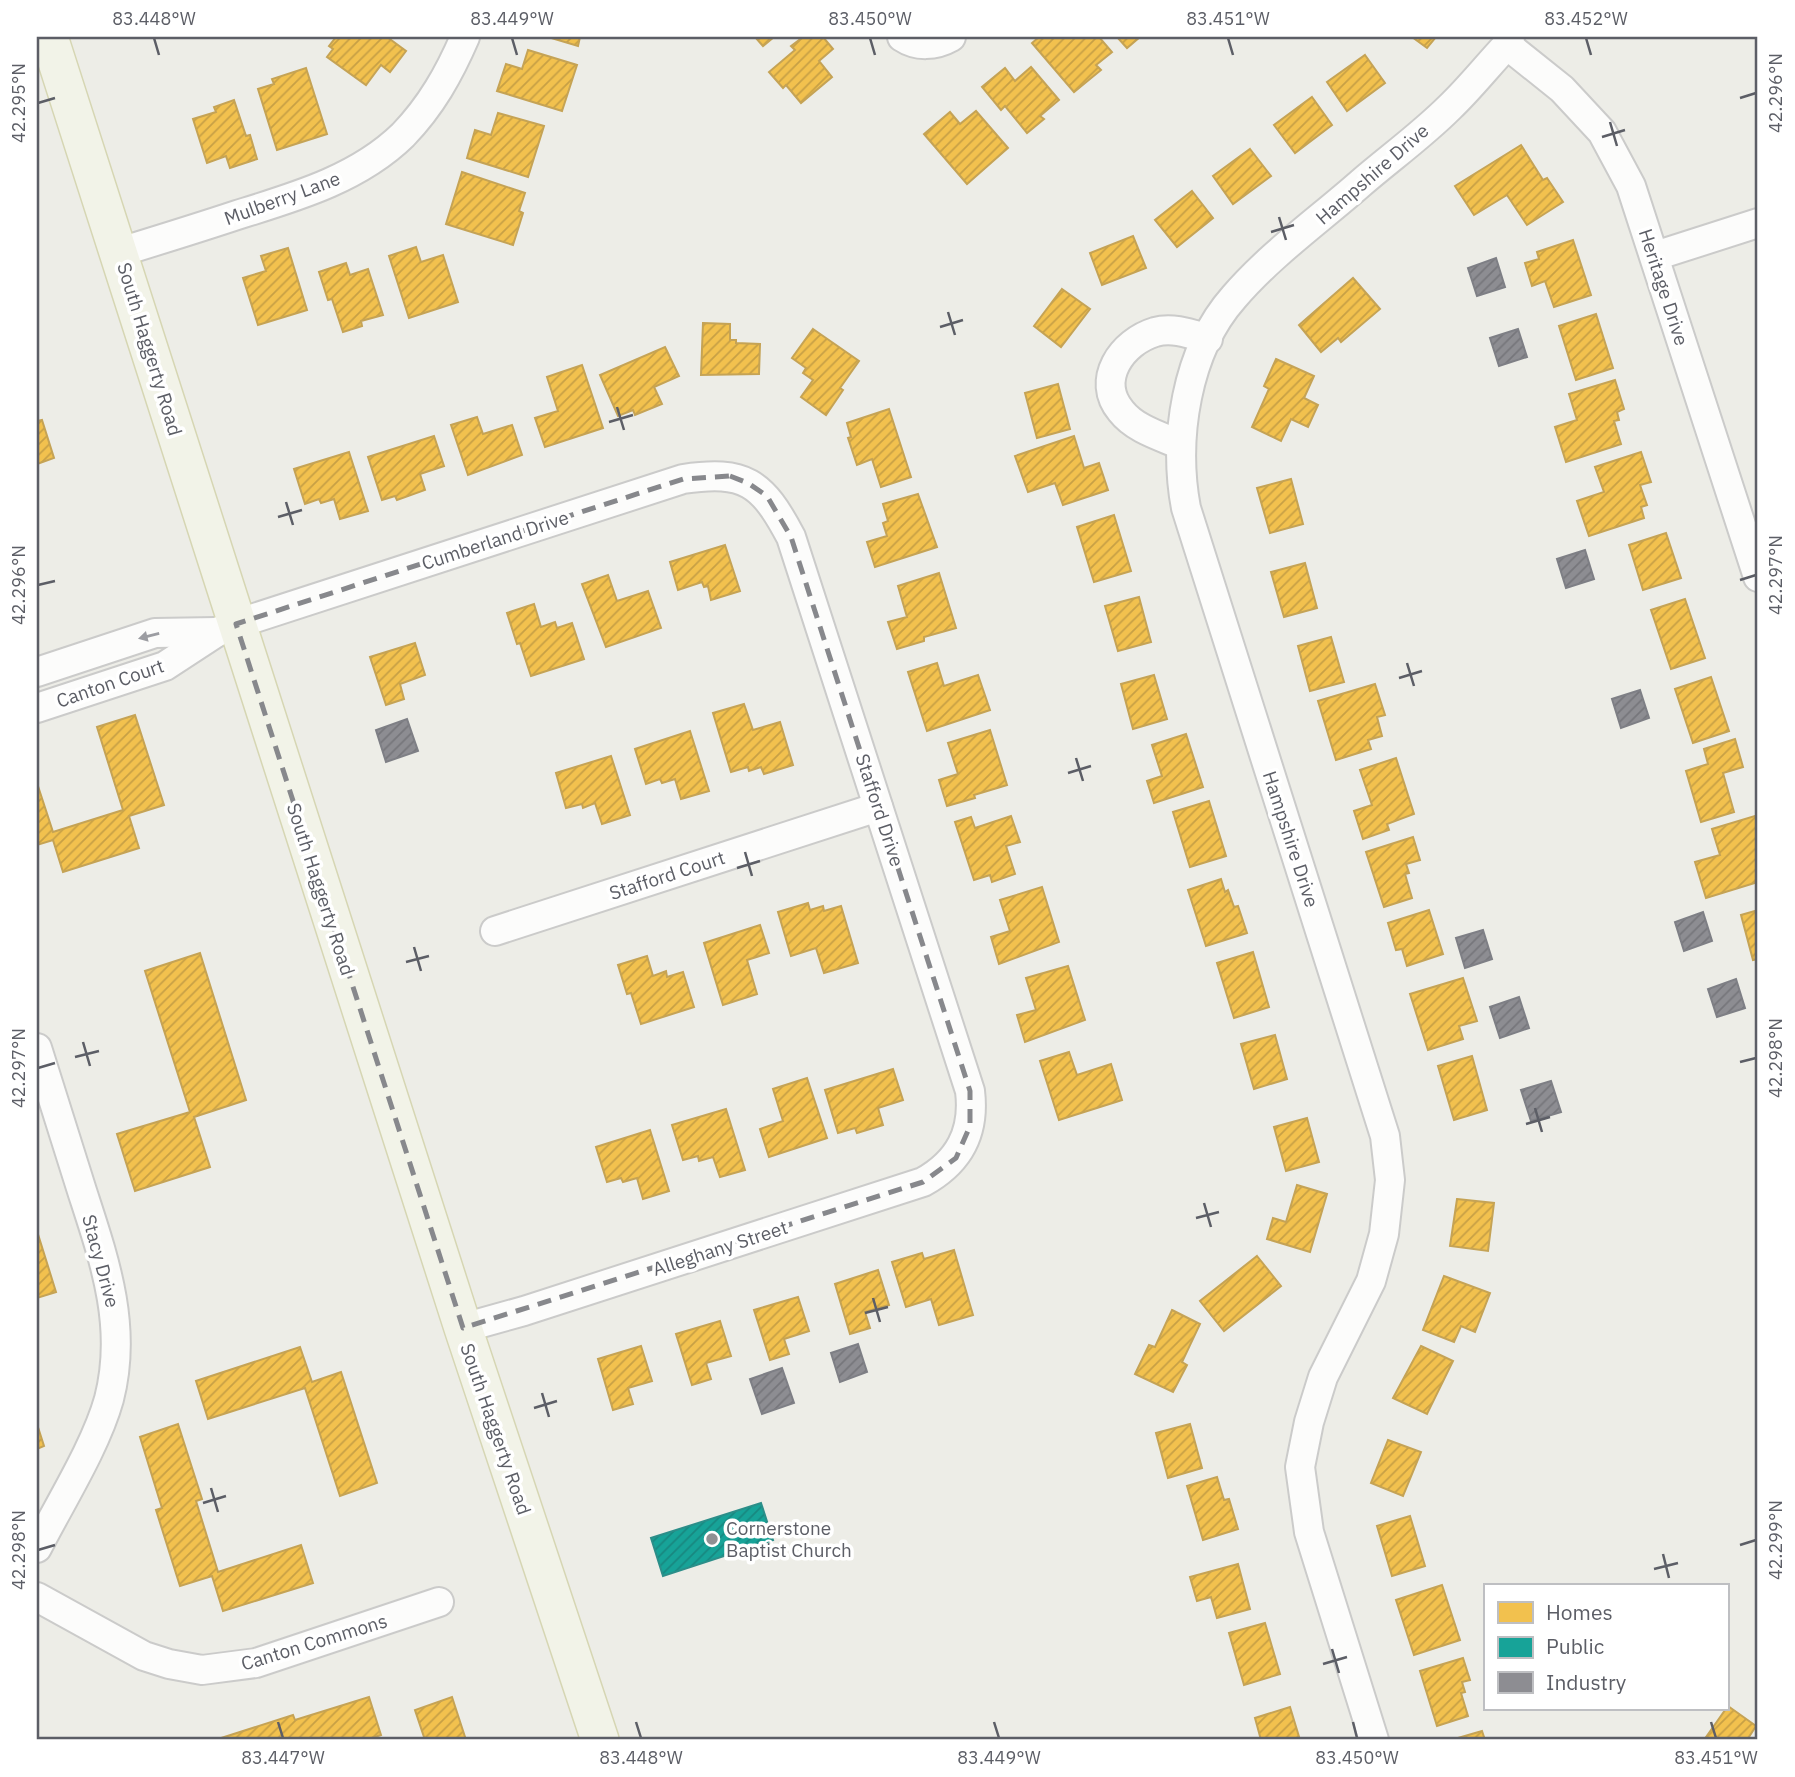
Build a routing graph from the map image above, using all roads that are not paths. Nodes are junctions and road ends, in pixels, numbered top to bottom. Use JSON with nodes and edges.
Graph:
{"nodes":[{"id":1,"x":49,"y":37,"type":"edge"},
{"id":2,"x":465,"y":37,"type":"edge"},
{"id":3,"x":902,"y":37,"type":"edge"},
{"id":4,"x":951,"y":37,"type":"edge"},
{"id":5,"x":1509,"y":41,"type":"edge"},
{"id":6,"x":1758,"y":223,"type":"edge"},
{"id":7,"x":120,"y":252,"type":"junction"},
{"id":8,"x":1655,"y":256,"type":"junction"},
{"id":9,"x":1208,"y":339,"type":"junction"},
{"id":10,"x":1181,"y":445,"type":"junction"},
{"id":11,"x":755,"y":488,"type":"joint"},
{"id":12,"x":1758,"y":577,"type":"edge"},
{"id":13,"x":226,"y":628,"type":"junction"},
{"id":14,"x":37,"y":672,"type":"edge"},
{"id":15,"x":37,"y":708,"type":"edge"},
{"id":16,"x":878,"y":807,"type":"junction"},
{"id":17,"x":495,"y":931,"type":"dead end"},
{"id":18,"x":40,"y":1066,"type":"edge"},
{"id":19,"x":964,"y":1144,"type":"joint"},
{"id":20,"x":463,"y":1328,"type":"junction"},
{"id":21,"x":37,"y":1548,"type":"edge"},
{"id":22,"x":37,"y":1597,"type":"edge"},
{"id":23,"x":439,"y":1602,"type":"dead end"},
{"id":24,"x":600,"y":1740,"type":"edge"},
{"id":25,"x":1374,"y":1740,"type":"edge"}],
"edges":[{"from":1,"to":7,"type":"main road","name":"South Haggerty Road"},
{"from":2,"to":7,"type":"street","name":"Mulberry Lane"},
{"from":3,"to":4,"type":"street"},
{"from":5,"to":8,"type":"street","name":"Heritage Drive"},
{"from":5,"to":9,"type":"street","name":"Hampshire Drive"},
{"from":6,"to":8,"type":"street"},
{"from":7,"to":13,"type":"main road","name":"South Haggerty Road"},
{"from":8,"to":12,"type":"street","name":"Heritage Drive"},
{"from":9,"to":10,"type":"street","name":"Hampshire Drive"},
{"from":9,"to":10,"type":"street"},
{"from":10,"to":25,"type":"street","name":"Hampshire Drive"},
{"from":11,"to":13,"type":"street","name":"Cumberland Drive"},
{"from":11,"to":16,"type":"street","name":"Stafford Drive"},
{"from":13,"to":14,"type":"street","name":"Canton Court","one_way":true},
{"from":13,"to":15,"type":"street","name":"Canton Court"},
{"from":13,"to":20,"type":"main road","name":"South Haggerty Road"},
{"from":16,"to":17,"type":"street","name":"Stafford Court"},
{"from":16,"to":19,"type":"street","name":"Stafford Drive"},
{"from":18,"to":21,"type":"street","name":"Stacy Drive"},
{"from":19,"to":20,"type":"street","name":"Alleghany Street"},
{"from":20,"to":24,"type":"main road","name":"South Haggerty Road"},
{"from":22,"to":23,"type":"street","name":"Canton Commons"}]}
